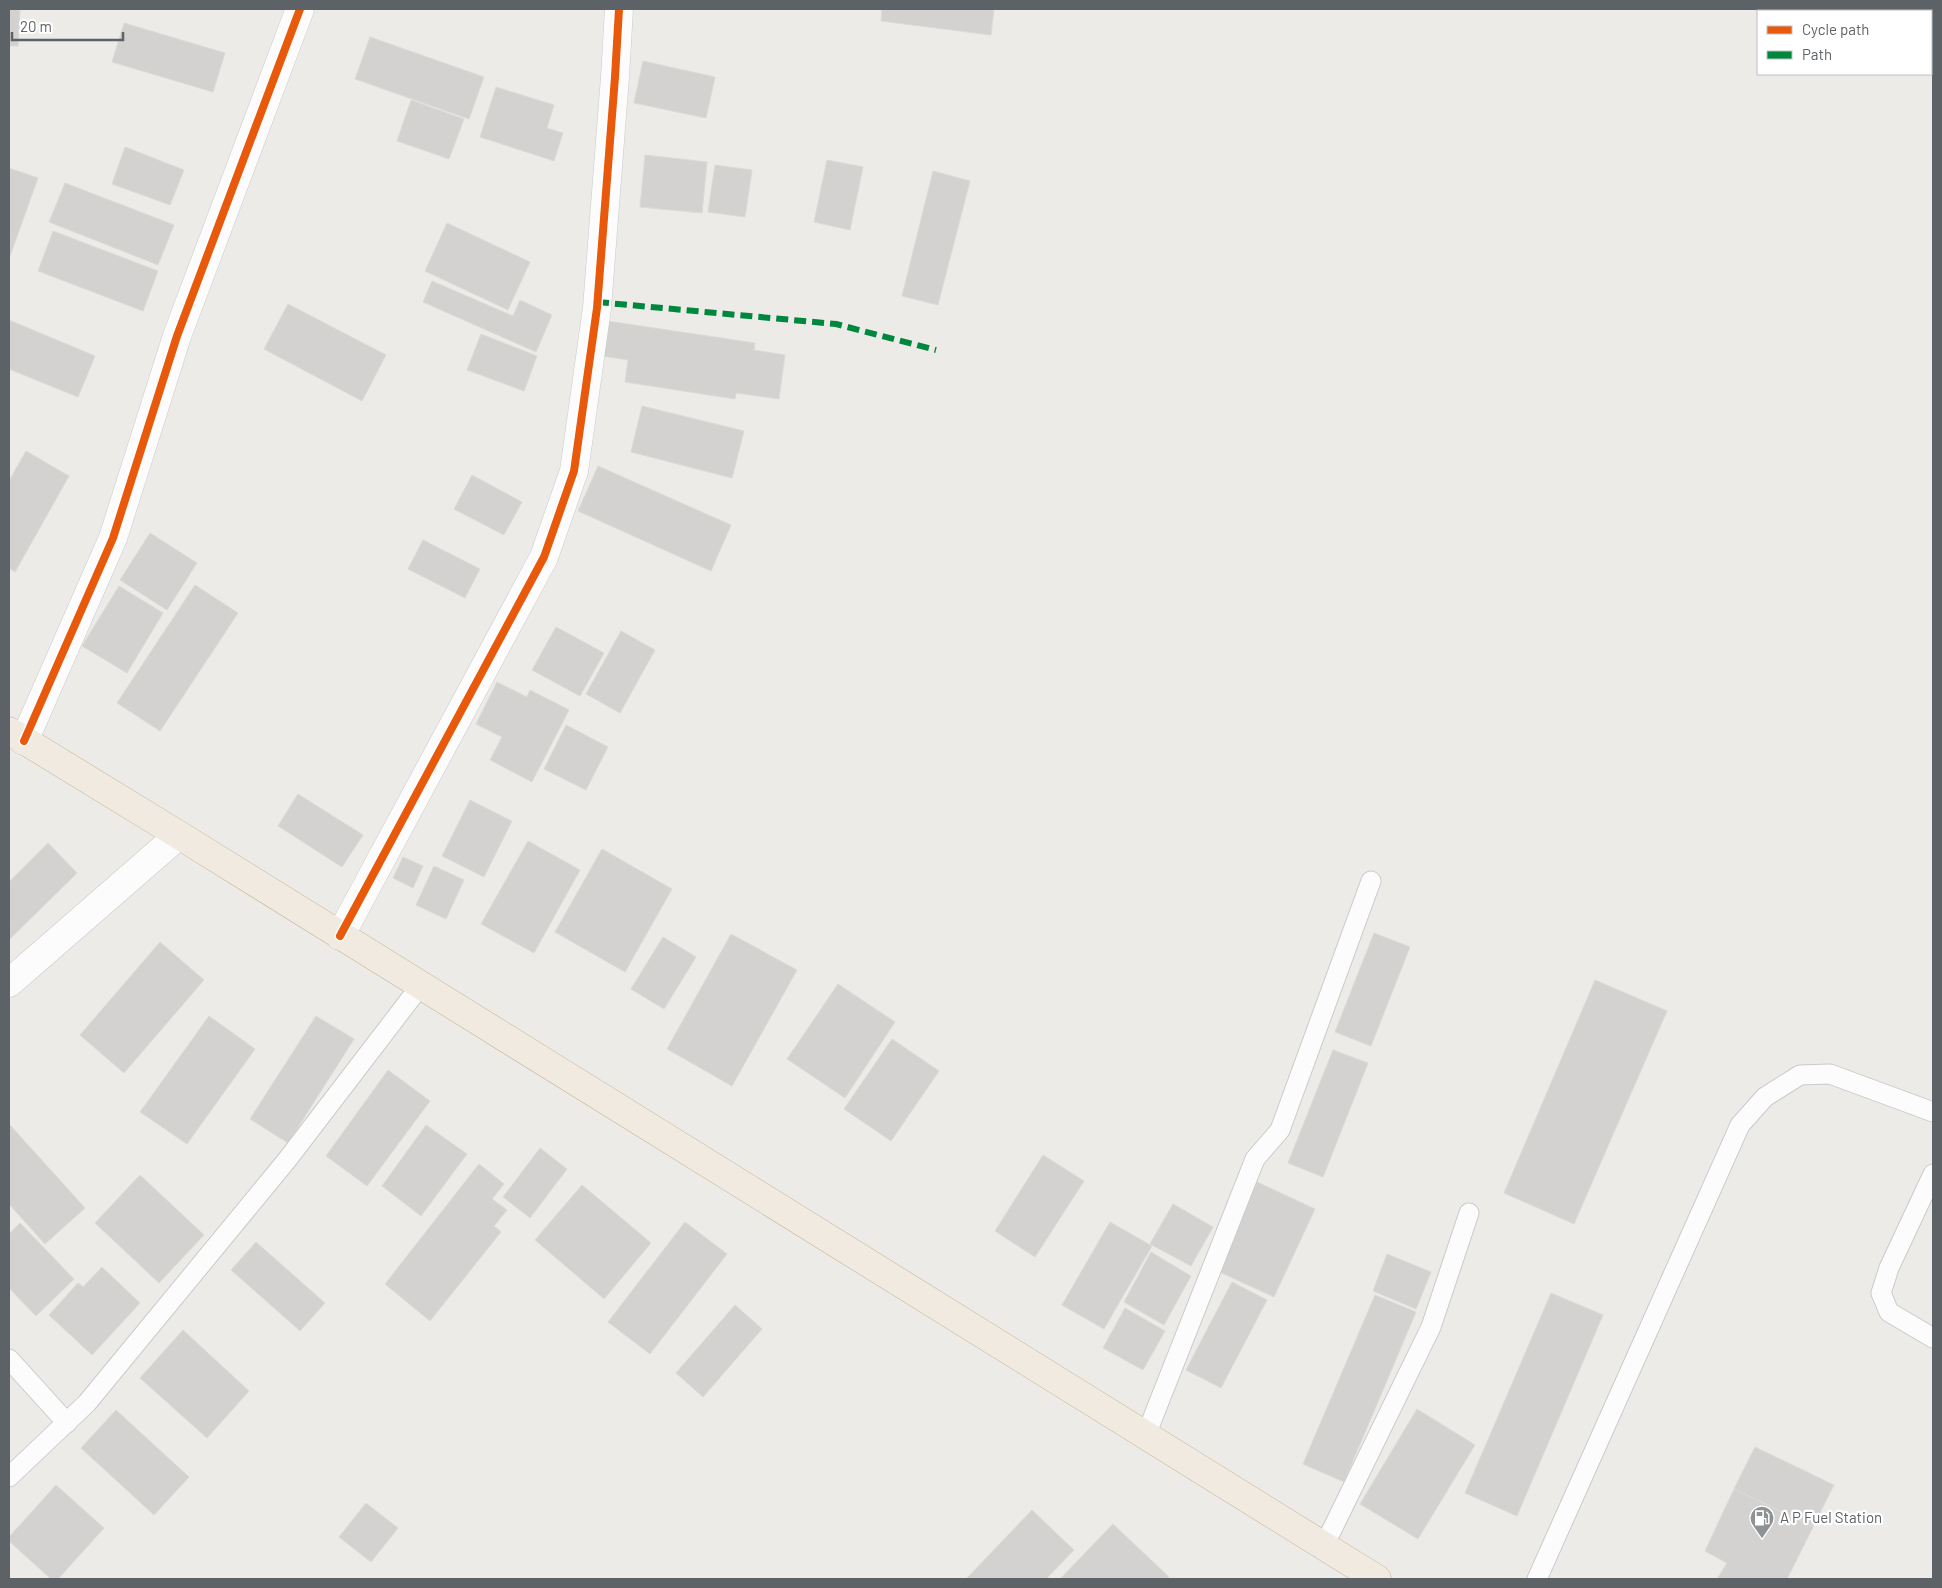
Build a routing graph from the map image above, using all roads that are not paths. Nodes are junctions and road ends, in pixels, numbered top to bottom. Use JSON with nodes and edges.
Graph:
{"nodes":[{"id":1,"x":300,"y":9,"type":"edge"},
{"id":2,"x":619,"y":9,"type":"edge"},
{"id":3,"x":16,"y":736,"type":"edge"},
{"id":4,"x":179,"y":835,"type":"junction"},
{"id":5,"x":1371,"y":881,"type":"dead end"},
{"id":6,"x":340,"y":936,"type":"junction"},
{"id":7,"x":9,"y":983,"type":"edge"},
{"id":8,"x":421,"y":985,"type":"junction"},
{"id":9,"x":1933,"y":1112,"type":"edge"},
{"id":10,"x":1933,"y":1174,"type":"edge"},
{"id":11,"x":1469,"y":1213,"type":"dead end"},
{"id":12,"x":1933,"y":1338,"type":"edge"},
{"id":13,"x":9,"y":1360,"type":"edge"},
{"id":14,"x":67,"y":1423,"type":"junction"},
{"id":15,"x":1146,"y":1436,"type":"junction"},
{"id":16,"x":9,"y":1477,"type":"edge"},
{"id":17,"x":1324,"y":1546,"type":"junction"},
{"id":18,"x":1378,"y":1579,"type":"edge"},
{"id":19,"x":1537,"y":1579,"type":"edge"}],
"edges":[{"from":1,"to":3,"type":"street"},
{"from":2,"to":6,"type":"street"},
{"from":3,"to":4,"type":"highway"},
{"from":4,"to":6,"type":"highway"},
{"from":4,"to":7,"type":"street"},
{"from":5,"to":15,"type":"lane"},
{"from":6,"to":8,"type":"highway"},
{"from":8,"to":14,"type":"lane"},
{"from":8,"to":15,"type":"highway"},
{"from":9,"to":19,"type":"lane"},
{"from":10,"to":12,"type":"lane"},
{"from":11,"to":17,"type":"lane"},
{"from":13,"to":14,"type":"lane"},
{"from":14,"to":16,"type":"lane"},
{"from":15,"to":17,"type":"highway"},
{"from":17,"to":18,"type":"highway"}]}
